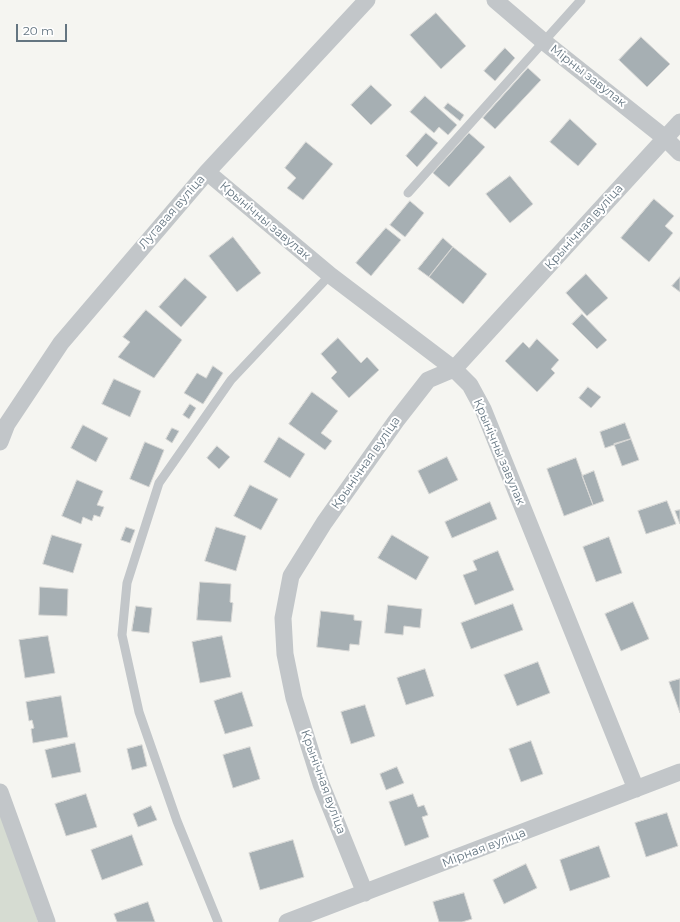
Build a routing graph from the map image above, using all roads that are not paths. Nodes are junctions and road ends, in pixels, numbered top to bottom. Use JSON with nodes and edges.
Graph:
{"nodes":[{"id":1,"x":367,"y":0,"type":"edge"},
{"id":2,"x":495,"y":0,"type":"edge"},
{"id":3,"x":581,"y":0,"type":"edge"},
{"id":4,"x":543,"y":41,"type":"junction"},
{"id":5,"x":680,"y":122,"type":"edge"},
{"id":6,"x":665,"y":138,"type":"junction"},
{"id":7,"x":680,"y":153,"type":"edge"},
{"id":8,"x":207,"y":172,"type":"junction"},
{"id":9,"x":408,"y":193,"type":"dead end"},
{"id":10,"x":330,"y":275,"type":"junction"},
{"id":11,"x":454,"y":369,"type":"junction"},
{"id":12,"x":0,"y":442,"type":"edge"},
{"id":13,"x":680,"y":772,"type":"edge"},
{"id":14,"x":636,"y":789,"type":"junction"},
{"id":15,"x":0,"y":792,"type":"edge"},
{"id":16,"x":365,"y":893,"type":"junction"},
{"id":17,"x":47,"y":922,"type":"edge"},
{"id":18,"x":218,"y":922,"type":"edge"},
{"id":19,"x":287,"y":922,"type":"edge"}],
"edges":[{"from":1,"to":8,"type":"street","name":"Лугавая вуліца"},
{"from":2,"to":4,"type":"street","name":"Мірны завулак"},
{"from":3,"to":4,"type":"lane"},
{"from":4,"to":6,"type":"street","name":"Мірны завулак"},
{"from":4,"to":9,"type":"lane"},
{"from":5,"to":6,"type":"street","name":"Крынічная вуліца"},
{"from":6,"to":7,"type":"street","name":"Мірны завулак"},
{"from":6,"to":11,"type":"street","name":"Крынічная вуліца"},
{"from":8,"to":10,"type":"street","name":"Крынічны завулак"},
{"from":8,"to":12,"type":"street","name":"Лугавая вуліца"},
{"from":10,"to":11,"type":"street","name":"Крынічны завулак"},
{"from":10,"to":18,"type":"lane"},
{"from":11,"to":14,"type":"street","name":"Крынічны завулак"},
{"from":11,"to":16,"type":"street","name":"Крынічная вуліца"},
{"from":13,"to":14,"type":"street","name":"Мірная вуліца"},
{"from":14,"to":16,"type":"street","name":"Мірная вуліца"},
{"from":15,"to":17,"type":"street"},
{"from":16,"to":19,"type":"street","name":"Мірная вуліца"}]}
